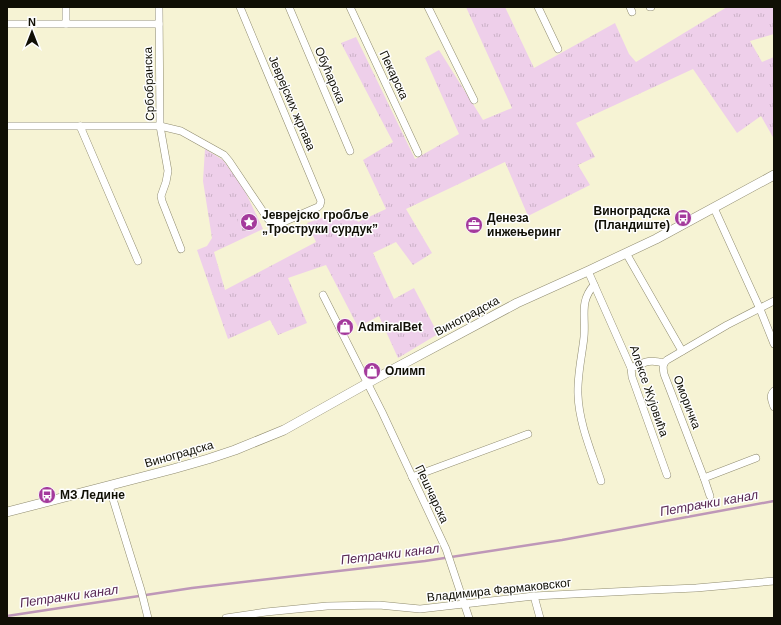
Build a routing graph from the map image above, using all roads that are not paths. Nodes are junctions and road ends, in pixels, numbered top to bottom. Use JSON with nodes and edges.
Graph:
{"nodes":[{"id":1,"x":66,"y":7,"type":"edge"},
{"id":2,"x":158,"y":7,"type":"edge"},
{"id":3,"x":240,"y":7,"type":"edge"},
{"id":4,"x":289,"y":7,"type":"edge"},
{"id":5,"x":350,"y":7,"type":"edge"},
{"id":6,"x":428,"y":7,"type":"edge"},
{"id":7,"x":538,"y":7,"type":"edge"},
{"id":8,"x":7,"y":24,"type":"edge"},
{"id":9,"x":66,"y":24,"type":"junction"},
{"id":10,"x":159,"y":24,"type":"junction"},
{"id":11,"x":558,"y":49,"type":"dead end"},
{"id":12,"x":474,"y":100,"type":"dead end"},
{"id":13,"x":7,"y":126,"type":"edge"},
{"id":14,"x":80,"y":126,"type":"junction"},
{"id":15,"x":160,"y":126,"type":"junction"},
{"id":16,"x":350,"y":151,"type":"dead end"},
{"id":17,"x":418,"y":153,"type":"dead end"},
{"id":18,"x":774,"y":176,"type":"edge"},
{"id":19,"x":318,"y":207,"type":"joint"},
{"id":20,"x":714,"y":208,"type":"junction"},
{"id":21,"x":181,"y":250,"type":"dead end"},
{"id":22,"x":626,"y":253,"type":"junction"},
{"id":23,"x":138,"y":261,"type":"dead end"},
{"id":24,"x":588,"y":271,"type":"junction"},
{"id":25,"x":594,"y":285,"type":"junction"},
{"id":26,"x":323,"y":295,"type":"dead end"},
{"id":27,"x":774,"y":301,"type":"edge"},
{"id":28,"x":760,"y":309,"type":"junction"},
{"id":29,"x":774,"y":344,"type":"edge"},
{"id":30,"x":682,"y":351,"type":"junction"},
{"id":31,"x":664,"y":363,"type":"junction"},
{"id":32,"x":631,"y":368,"type":"junction"},
{"id":33,"x":367,"y":383,"type":"junction"},
{"id":34,"x":774,"y":391,"type":"edge"},
{"id":35,"x":774,"y":408,"type":"edge"},
{"id":36,"x":528,"y":434,"type":"dead end"},
{"id":37,"x":756,"y":458,"type":"dead end"},
{"id":38,"x":667,"y":475,"type":"dead end"},
{"id":39,"x":412,"y":477,"type":"junction"},
{"id":40,"x":704,"y":478,"type":"junction"},
{"id":41,"x":601,"y":481,"type":"dead end"},
{"id":42,"x":110,"y":486,"type":"junction"},
{"id":43,"x":710,"y":496,"type":"dead end"},
{"id":44,"x":7,"y":512,"type":"edge"},
{"id":45,"x":774,"y":581,"type":"edge"},
{"id":46,"x":534,"y":596,"type":"junction"},
{"id":47,"x":465,"y":603,"type":"junction"},
{"id":48,"x":148,"y":618,"type":"edge"},
{"id":49,"x":226,"y":618,"type":"edge"},
{"id":50,"x":469,"y":618,"type":"edge"},
{"id":51,"x":540,"y":618,"type":"edge"}],
"edges":[{"from":1,"to":9,"type":"street"},
{"from":2,"to":10,"type":"street","name":"Србобранска"},
{"from":3,"to":19,"type":"street","name":"Јеврејских жртава"},
{"from":4,"to":16,"type":"street","name":"Обућарска"},
{"from":5,"to":17,"type":"street","name":"Пекарска"},
{"from":6,"to":12,"type":"street"},
{"from":7,"to":11,"type":"street"},
{"from":8,"to":9,"type":"street"},
{"from":9,"to":10,"type":"street"},
{"from":10,"to":15,"type":"street","name":"Србобранска"},
{"from":13,"to":14,"type":"street"},
{"from":14,"to":15,"type":"street"},
{"from":14,"to":23,"type":"street"},
{"from":15,"to":19,"type":"street","name":"Србобранска"},
{"from":15,"to":21,"type":"street"},
{"from":18,"to":20,"type":"street","name":"Виноградска"},
{"from":20,"to":22,"type":"street","name":"Виноградска"},
{"from":20,"to":28,"type":"street"},
{"from":22,"to":24,"type":"street","name":"Виноградска"},
{"from":22,"to":30,"type":"street"},
{"from":24,"to":25,"type":"street","name":"Алексе Жујовића"},
{"from":24,"to":33,"type":"street","name":"Виноградска"},
{"from":25,"to":32,"type":"street","name":"Алексе Жујовића"},
{"from":25,"to":41,"type":"street"},
{"from":26,"to":33,"type":"street","name":"Пешчарска"},
{"from":27,"to":28,"type":"street","name":"Оморичка"},
{"from":28,"to":29,"type":"street"},
{"from":28,"to":30,"type":"street","name":"Оморичка"},
{"from":30,"to":31,"type":"street","name":"Оморичка"},
{"from":31,"to":32,"type":"street"},
{"from":31,"to":40,"type":"street","name":"Оморичка"},
{"from":32,"to":38,"type":"street","name":"Алексе Жујовића"},
{"from":33,"to":39,"type":"street","name":"Пешчарска"},
{"from":33,"to":42,"type":"street","name":"Виноградска"},
{"from":34,"to":35,"type":"street"},
{"from":36,"to":39,"type":"street"},
{"from":37,"to":40,"type":"street"},
{"from":39,"to":47,"type":"street","name":"Пешчарска"},
{"from":40,"to":43,"type":"street","name":"Оморичка"},
{"from":42,"to":44,"type":"street","name":"Виноградска"},
{"from":42,"to":48,"type":"street"},
{"from":45,"to":46,"type":"street","name":"Владимира Фармаковског"},
{"from":46,"to":47,"type":"street","name":"Владимира Фармаковског"},
{"from":46,"to":51,"type":"street"},
{"from":47,"to":49,"type":"street","name":"Владимира Фармаковског"},
{"from":47,"to":50,"type":"street","name":"Пешчарска"}]}
